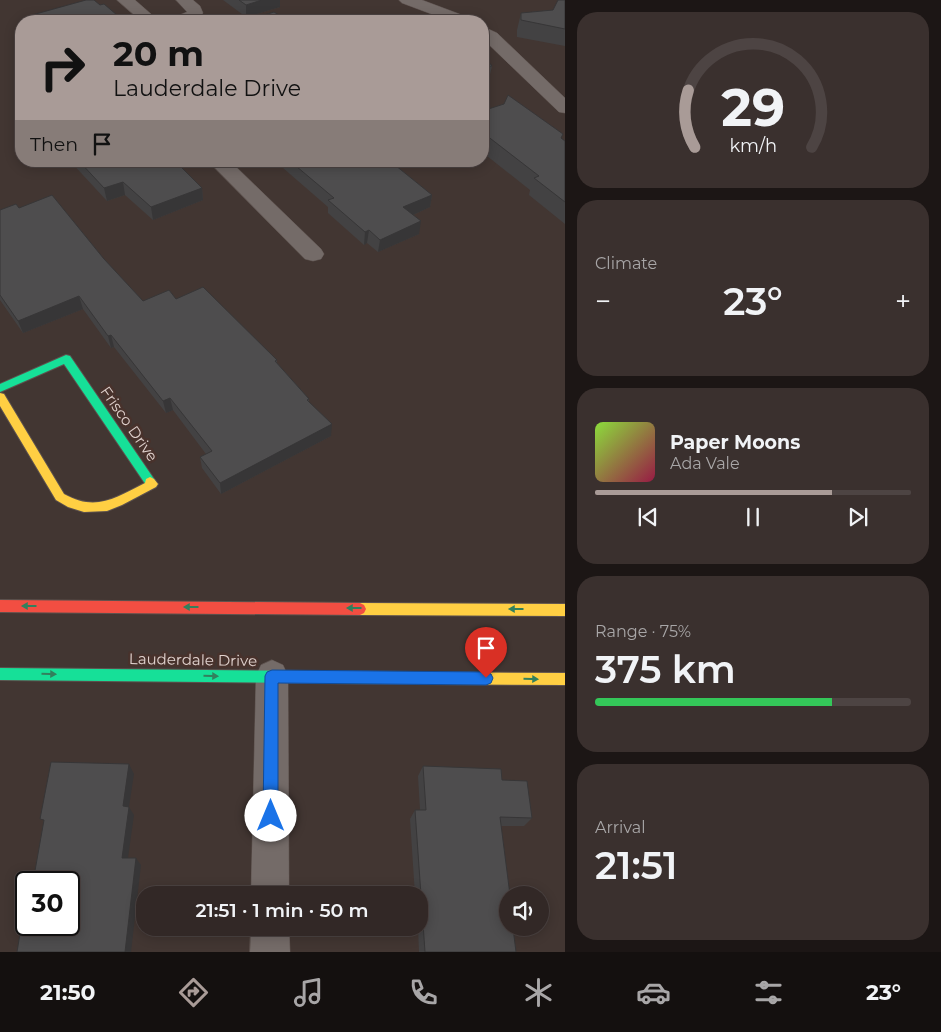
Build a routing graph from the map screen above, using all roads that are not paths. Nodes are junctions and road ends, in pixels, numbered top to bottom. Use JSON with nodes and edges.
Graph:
{"nodes":[{"id":1,"x":125,"y":0,"type":"edge"},
{"id":2,"x":184,"y":0,"type":"edge"},
{"id":3,"x":407,"y":0,"type":"edge"},
{"id":4,"x":144,"y":15,"type":"edge"},
{"id":5,"x":193,"y":15,"type":"edge"},
{"id":6,"x":448,"y":15,"type":"edge"},
{"id":7,"x":489,"y":35,"type":"edge"},
{"id":8,"x":565,"y":108,"type":"edge"},
{"id":9,"x":224,"y":167,"type":"edge"},
{"id":10,"x":313,"y":254,"type":"dead end"},
{"id":11,"x":0,"y":388,"type":"edge"},
{"id":12,"x":0,"y":397,"type":"edge"},
{"id":13,"x":0,"y":606,"type":"edge"},
{"id":14,"x":565,"y":610,"type":"edge"},
{"id":15,"x":0,"y":674,"type":"edge"},
{"id":16,"x":272,"y":676,"type":"junction"},
{"id":17,"x":565,"y":679,"type":"edge"},
{"id":18,"x":270,"y":886,"type":"edge"},
{"id":19,"x":270,"y":936,"type":"edge"},
{"id":20,"x":270,"y":952,"type":"edge"}],
"edges":[{"from":1,"to":4,"type":"street"},
{"from":2,"to":5,"type":"street"},
{"from":3,"to":6,"type":"street"},
{"from":7,"to":8,"type":"street"},
{"from":9,"to":10,"type":"street"},
{"from":11,"to":12,"type":"main road","name":"Frisco Drive"},
{"from":14,"to":13,"type":"main road","one_way":true},
{"from":15,"to":16,"type":"main road","name":"Lauderdale Drive","one_way":true},
{"from":16,"to":17,"type":"main road","name":"Lauderdale Drive","one_way":true},
{"from":16,"to":18,"type":"street"},
{"from":19,"to":20,"type":"street"}]}
